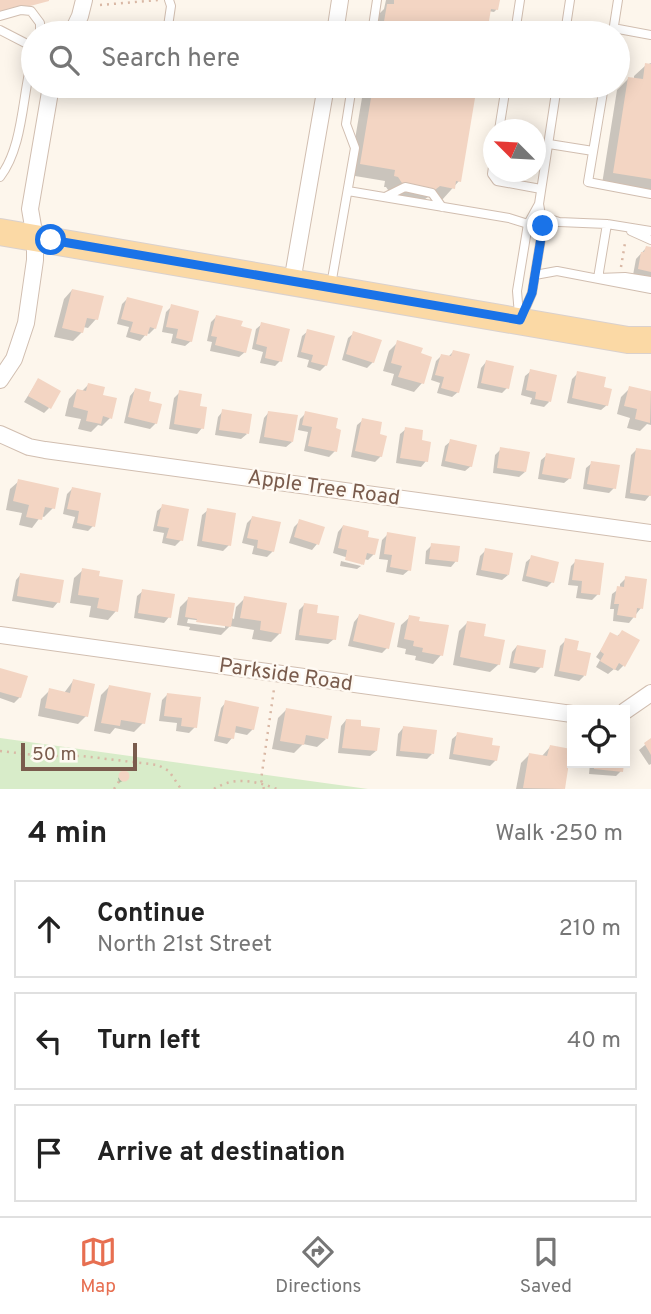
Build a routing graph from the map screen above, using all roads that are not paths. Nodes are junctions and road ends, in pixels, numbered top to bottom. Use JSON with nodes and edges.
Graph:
{"nodes":[{"id":1,"x":169,"y":0,"type":"edge"},
{"id":2,"x":340,"y":0,"type":"edge"},
{"id":3,"x":377,"y":0,"type":"edge"},
{"id":4,"x":520,"y":0,"type":"edge"},
{"id":5,"x":569,"y":0,"type":"edge"},
{"id":6,"x":618,"y":0,"type":"edge"},
{"id":7,"x":90,"y":3,"type":"edge"},
{"id":8,"x":0,"y":16,"type":"edge"},
{"id":9,"x":39,"y":21,"type":"edge"},
{"id":10,"x":78,"y":21,"type":"edge"},
{"id":11,"x":169,"y":21,"type":"edge"},
{"id":12,"x":337,"y":21,"type":"edge"},
{"id":13,"x":374,"y":21,"type":"edge"},
{"id":14,"x":517,"y":21,"type":"edge"},
{"id":15,"x":566,"y":21,"type":"edge"},
{"id":16,"x":615,"y":21,"type":"edge"},
{"id":17,"x":0,"y":30,"type":"edge"},
{"id":18,"x":630,"y":33,"type":"edge"},
{"id":19,"x":651,"y":35,"type":"edge"},
{"id":20,"x":21,"y":41,"type":"edge"},
{"id":21,"x":24,"y":98,"type":"edge"},
{"id":22,"x":49,"y":98,"type":"edge"},
{"id":23,"x":324,"y":98,"type":"edge"},
{"id":24,"x":350,"y":98,"type":"edge"},
{"id":25,"x":504,"y":98,"type":"edge"},
{"id":26,"x":555,"y":98,"type":"edge"},
{"id":27,"x":602,"y":98,"type":"edge"},
{"id":28,"x":501,"y":119,"type":"edge"},
{"id":29,"x":549,"y":144,"type":"junction"},
{"id":30,"x":593,"y":151,"type":"junction"},
{"id":31,"x":0,"y":177,"type":"edge"},
{"id":32,"x":502,"y":182,"type":"edge"},
{"id":33,"x":541,"y":189,"type":"junction"},
{"id":34,"x":348,"y":191,"type":"junction"},
{"id":35,"x":651,"y":194,"type":"edge"},
{"id":36,"x":386,"y":197,"type":"junction"},
{"id":37,"x":539,"y":204,"type":"junction"},
{"id":38,"x":442,"y":207,"type":"junction"},
{"id":39,"x":541,"y":216,"type":"junction"},
{"id":40,"x":528,"y":224,"type":"junction"},
{"id":41,"x":607,"y":225,"type":"junction"},
{"id":42,"x":622,"y":227,"type":"junction"},
{"id":43,"x":651,"y":231,"type":"edge"},
{"id":44,"x":0,"y":232,"type":"edge"},
{"id":45,"x":34,"y":238,"type":"junction"},
{"id":46,"x":651,"y":240,"type":"edge"},
{"id":47,"x":535,"y":275,"type":"junction"},
{"id":48,"x":598,"y":278,"type":"junction"},
{"id":49,"x":651,"y":281,"type":"edge"},
{"id":50,"x":292,"y":282,"type":"junction"},
{"id":51,"x":331,"y":288,"type":"junction"},
{"id":52,"x":651,"y":289,"type":"edge"},
{"id":53,"x":520,"y":320,"type":"junction"},
{"id":54,"x":643,"y":343,"type":"edge"},
{"id":55,"x":0,"y":380,"type":"edge"},
{"id":56,"x":0,"y":433,"type":"edge"},
{"id":57,"x":651,"y":533,"type":"edge"},
{"id":58,"x":0,"y":635,"type":"edge"},
{"id":59,"x":651,"y":693,"type":"edge"},
{"id":60,"x":630,"y":708,"type":"edge"},
{"id":61,"x":567,"y":713,"type":"edge"}],
"edges":[{"from":1,"to":11,"type":"lane"},
{"from":2,"to":12,"type":"street"},
{"from":3,"to":13,"type":"lane"},
{"from":4,"to":14,"type":"lane"},
{"from":5,"to":15,"type":"lane"},
{"from":6,"to":16,"type":"lane"},
{"from":7,"to":10,"type":"street"},
{"from":8,"to":9,"type":"lane"},
{"from":17,"to":20,"type":"lane"},
{"from":18,"to":19,"type":"lane"},
{"from":21,"to":31,"type":"lane"},
{"from":22,"to":45,"type":"street"},
{"from":23,"to":50,"type":"street"},
{"from":24,"to":34,"type":"lane"},
{"from":25,"to":28,"type":"lane"},
{"from":26,"to":29,"type":"lane"},
{"from":27,"to":30,"type":"lane"},
{"from":29,"to":30,"type":"lane"},
{"from":29,"to":33,"type":"lane"},
{"from":30,"to":35,"type":"lane"},
{"from":32,"to":33,"type":"lane"},
{"from":33,"to":37,"type":"lane"},
{"from":34,"to":36,"type":"lane"},
{"from":34,"to":51,"type":"lane"},
{"from":36,"to":38,"type":"lane"},
{"from":36,"to":38,"type":"lane"},
{"from":37,"to":39,"type":"lane"},
{"from":37,"to":40,"type":"lane"},
{"from":38,"to":40,"type":"lane"},
{"from":39,"to":41,"type":"lane"},
{"from":39,"to":47,"type":"lane"},
{"from":40,"to":53,"type":"lane"},
{"from":41,"to":42,"type":"lane"},
{"from":41,"to":48,"type":"lane"},
{"from":42,"to":43,"type":"lane"},
{"from":42,"to":46,"type":"lane"},
{"from":44,"to":45,"type":"main road"},
{"from":45,"to":50,"type":"main road"},
{"from":45,"to":55,"type":"street"},
{"from":47,"to":48,"type":"lane"},
{"from":47,"to":53,"type":"lane"},
{"from":48,"to":49,"type":"lane"},
{"from":48,"to":52,"type":"lane"},
{"from":50,"to":51,"type":"main road"},
{"from":51,"to":53,"type":"main road"},
{"from":53,"to":54,"type":"main road"},
{"from":56,"to":57,"type":"street","name":"Apple Tree Road"},
{"from":58,"to":61,"type":"street","name":"Parkside Road"},
{"from":59,"to":60,"type":"street"}]}
